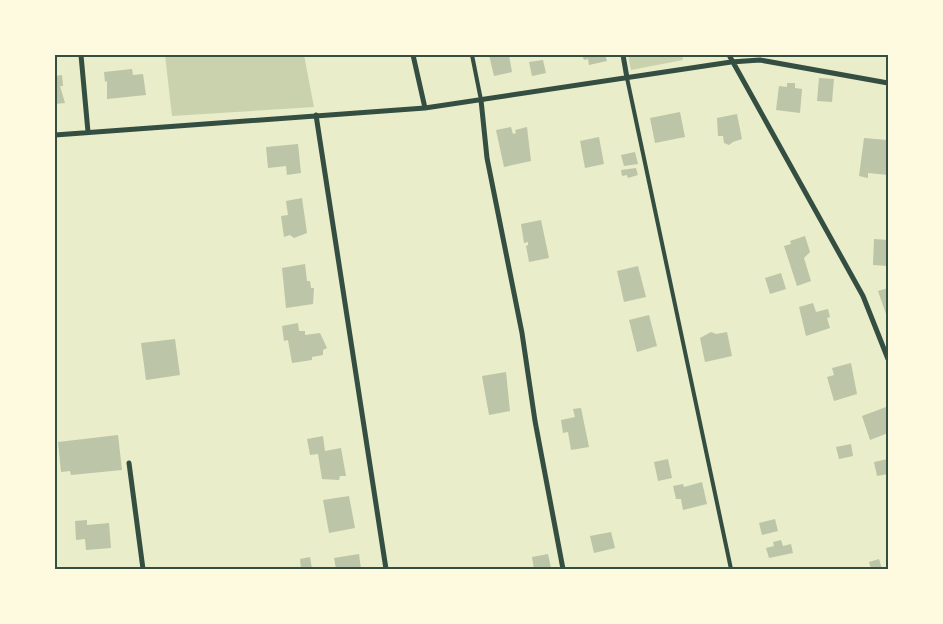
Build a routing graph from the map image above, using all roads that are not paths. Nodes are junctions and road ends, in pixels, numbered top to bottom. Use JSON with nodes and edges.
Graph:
{"nodes":[{"id":1,"x":81,"y":55,"type":"edge"},
{"id":2,"x":413,"y":55,"type":"edge"},
{"id":3,"x":472,"y":55,"type":"edge"},
{"id":4,"x":623,"y":55,"type":"edge"},
{"id":5,"x":729,"y":55,"type":"edge"},
{"id":6,"x":732,"y":62,"type":"junction"},
{"id":7,"x":627,"y":78,"type":"junction"},
{"id":8,"x":888,"y":83,"type":"edge"},
{"id":9,"x":481,"y":100,"type":"junction"},
{"id":10,"x":425,"y":108,"type":"junction"},
{"id":11,"x":316,"y":115,"type":"junction"},
{"id":12,"x":88,"y":132,"type":"junction"},
{"id":13,"x":55,"y":135,"type":"edge"},
{"id":14,"x":888,"y":359,"type":"edge"},
{"id":15,"x":129,"y":463,"type":"dead end"},
{"id":16,"x":143,"y":569,"type":"edge"},
{"id":17,"x":386,"y":569,"type":"edge"},
{"id":18,"x":563,"y":569,"type":"edge"},
{"id":19,"x":731,"y":569,"type":"edge"}],
"edges":[{"from":1,"to":12,"type":"street"},
{"from":2,"to":10,"type":"street"},
{"from":3,"to":9,"type":"lane"},
{"from":4,"to":7,"type":"street"},
{"from":5,"to":6,"type":"street"},
{"from":6,"to":7,"type":"street"},
{"from":6,"to":8,"type":"street"},
{"from":6,"to":14,"type":"street"},
{"from":7,"to":9,"type":"street"},
{"from":7,"to":19,"type":"lane"},
{"from":9,"to":10,"type":"street"},
{"from":9,"to":18,"type":"street"},
{"from":10,"to":11,"type":"street"},
{"from":11,"to":12,"type":"street"},
{"from":11,"to":17,"type":"street"},
{"from":12,"to":13,"type":"street"},
{"from":15,"to":16,"type":"street"}]}
